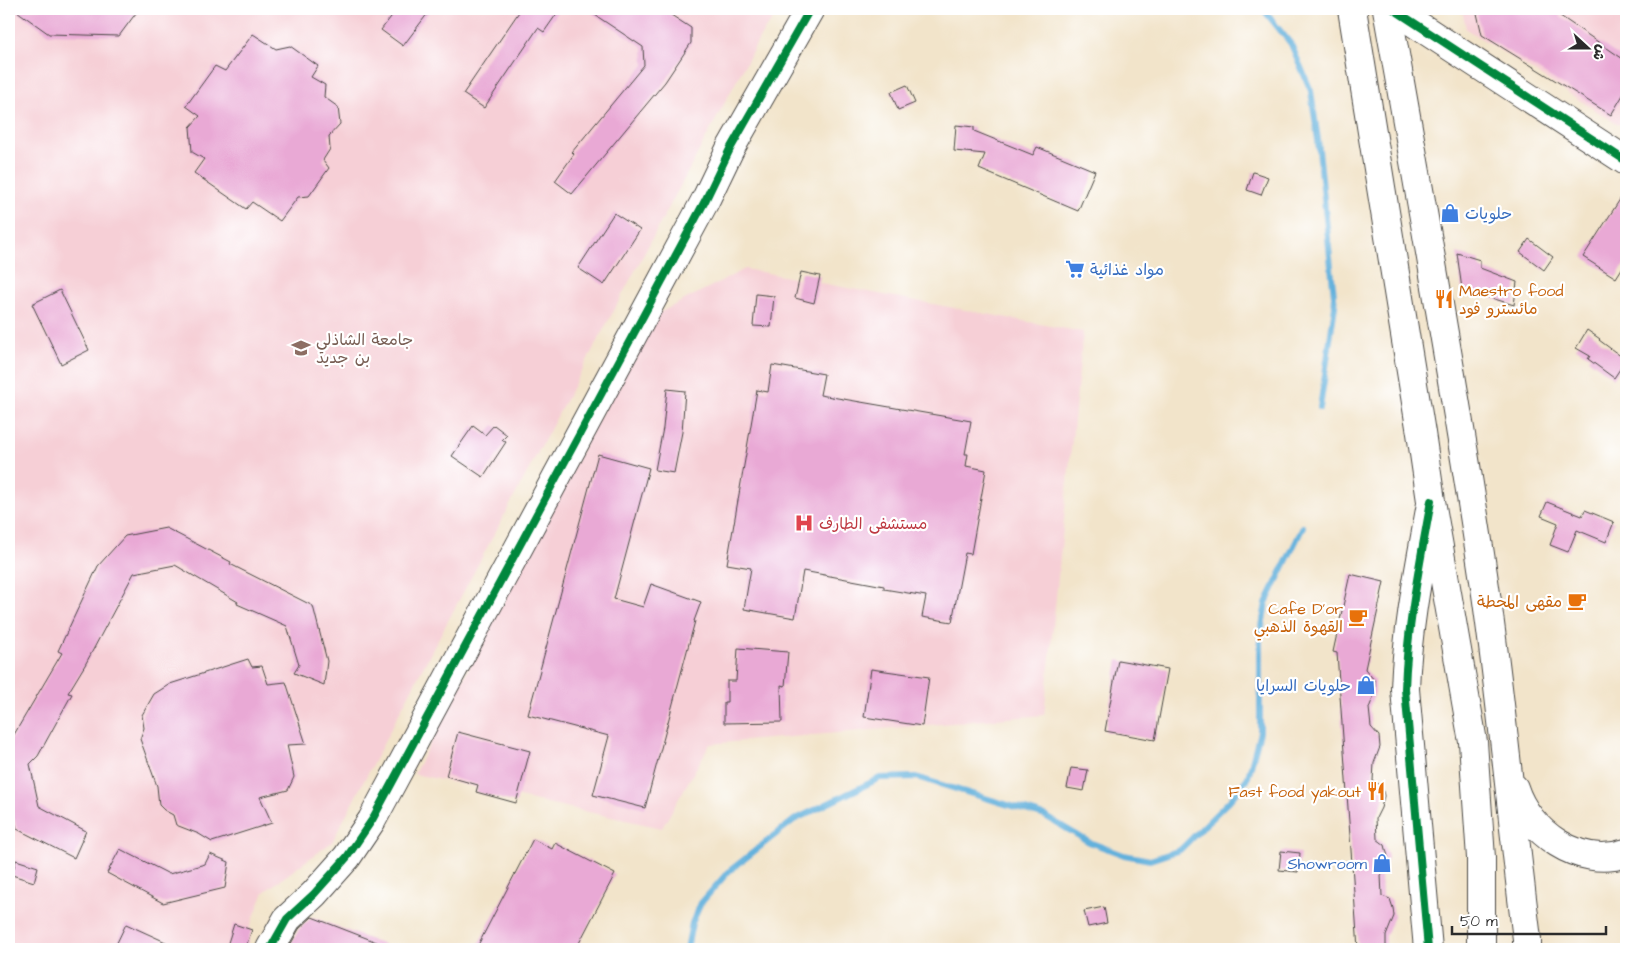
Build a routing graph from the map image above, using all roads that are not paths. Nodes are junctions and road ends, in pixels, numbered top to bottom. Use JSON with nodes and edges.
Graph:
{"nodes":[{"id":1,"x":810,"y":9,"type":"edge"},
{"id":2,"x":1352,"y":9,"type":"edge"},
{"id":3,"x":1387,"y":9,"type":"edge"},
{"id":4,"x":1393,"y":9,"type":"edge"},
{"id":5,"x":1624,"y":154,"type":"edge"},
{"id":6,"x":1431,"y":501,"type":"junction"},
{"id":7,"x":1503,"y":723,"type":"junction"},
{"id":8,"x":1626,"y":853,"type":"edge"},
{"id":9,"x":270,"y":949,"type":"edge"},
{"id":10,"x":1428,"y":949,"type":"edge"},
{"id":11,"x":1481,"y":949,"type":"edge"},
{"id":12,"x":1527,"y":949,"type":"edge"}],
"edges":[{"from":1,"to":9,"type":"main road"},
{"from":2,"to":6,"type":"main road"},
{"from":3,"to":7,"type":"main road"},
{"from":4,"to":5,"type":"main road"},
{"from":6,"to":10,"type":"main road"},
{"from":6,"to":11,"type":"main road"},
{"from":7,"to":8,"type":"main road"},
{"from":7,"to":12,"type":"main road"}]}
